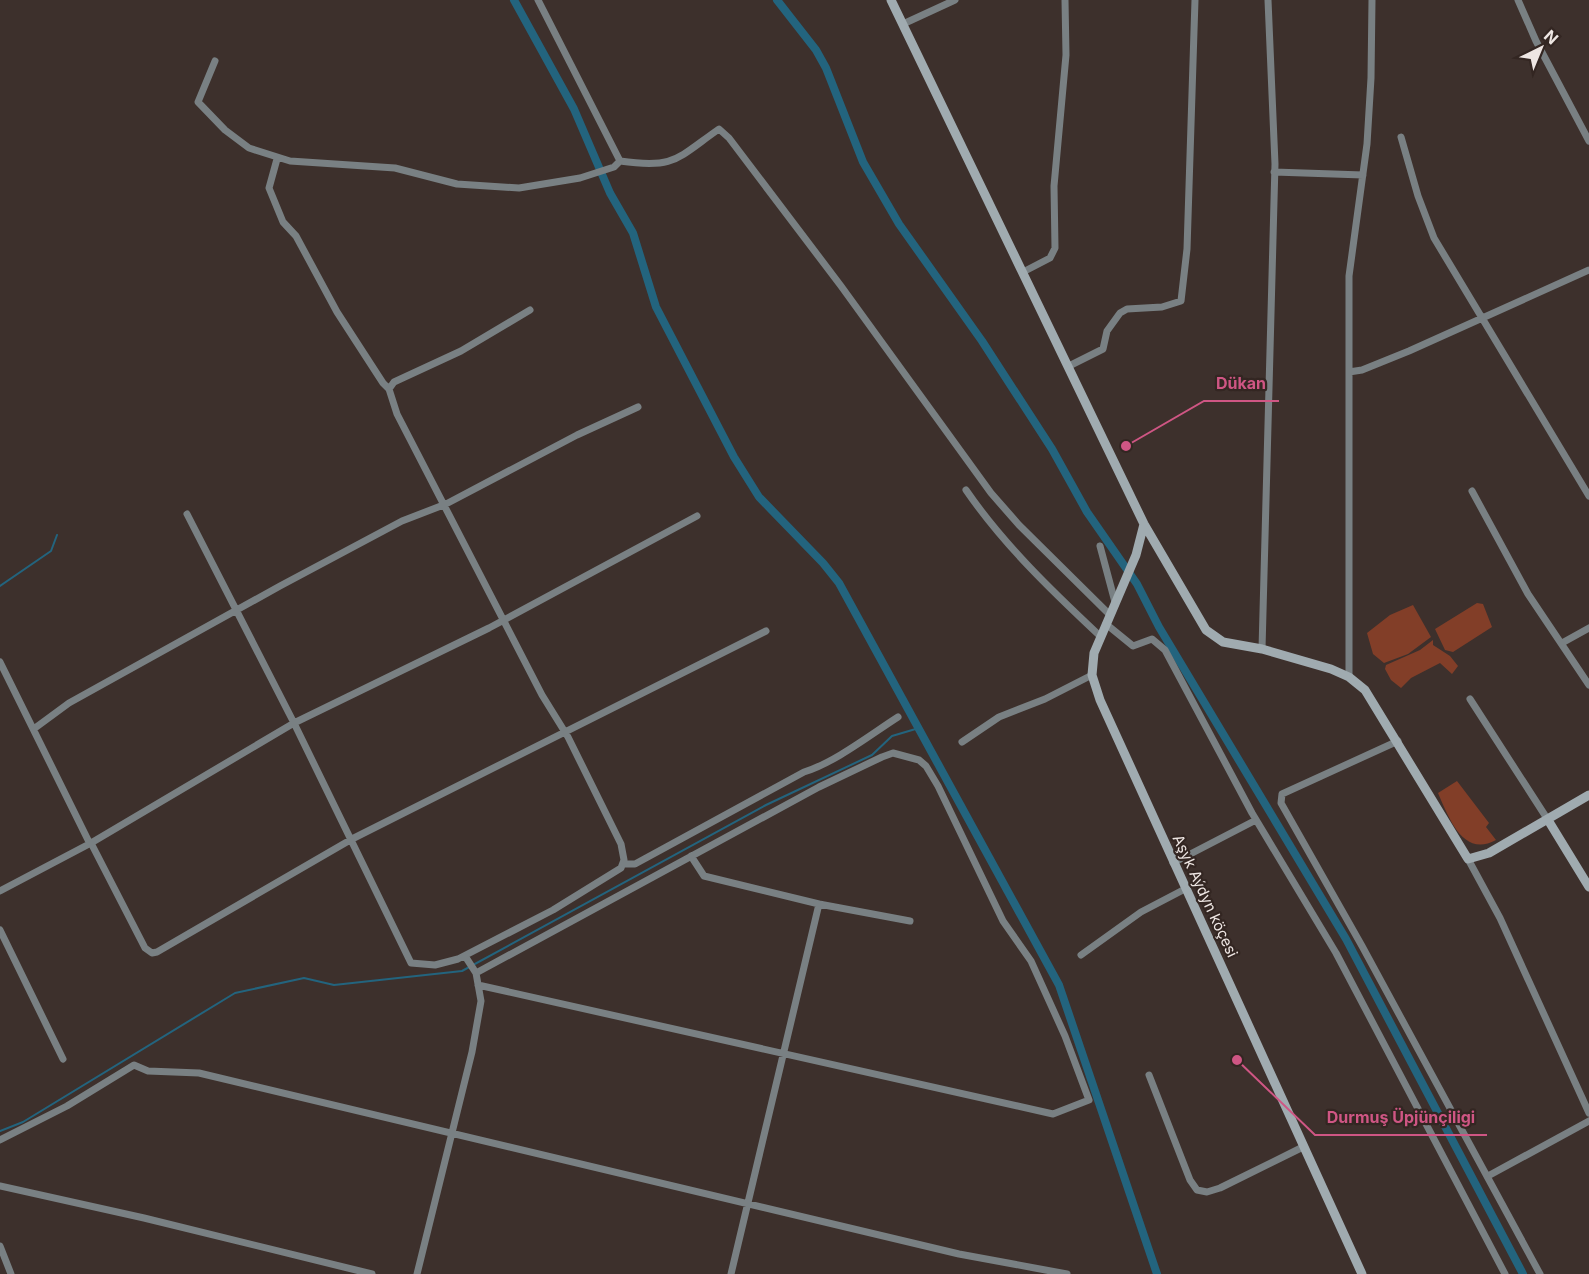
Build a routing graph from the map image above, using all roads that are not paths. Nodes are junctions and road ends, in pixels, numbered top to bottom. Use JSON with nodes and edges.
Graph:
{"nodes":[{"id":1,"x":538,"y":0,"type":"edge"},
{"id":2,"x":891,"y":0,"type":"edge"},
{"id":3,"x":955,"y":0,"type":"edge"},
{"id":4,"x":1065,"y":0,"type":"edge"},
{"id":5,"x":1195,"y":0,"type":"edge"},
{"id":6,"x":1268,"y":0,"type":"edge"},
{"id":7,"x":1372,"y":0,"type":"edge"},
{"id":8,"x":1518,"y":0,"type":"edge"},
{"id":9,"x":903,"y":24,"type":"junction"},
{"id":10,"x":215,"y":61,"type":"dead end"},
{"id":11,"x":1401,"y":137,"type":"dead end"},
{"id":12,"x":1589,"y":141,"type":"edge"},
{"id":13,"x":620,"y":161,"type":"junction"},
{"id":14,"x":276,"y":162,"type":"junction"},
{"id":15,"x":1274,"y":172,"type":"junction"},
{"id":16,"x":1363,"y":175,"type":"junction"},
{"id":17,"x":1589,"y":270,"type":"edge"},
{"id":18,"x":1023,"y":272,"type":"junction"},
{"id":19,"x":530,"y":310,"type":"dead end"},
{"id":20,"x":1481,"y":319,"type":"junction"},
{"id":21,"x":1069,"y":366,"type":"junction"},
{"id":22,"x":1349,"y":372,"type":"junction"},
{"id":23,"x":389,"y":389,"type":"junction"},
{"id":24,"x":638,"y":407,"type":"dead end"},
{"id":25,"x":966,"y":490,"type":"dead end"},
{"id":26,"x":1472,"y":491,"type":"dead end"},
{"id":27,"x":1589,"y":496,"type":"edge"},
{"id":28,"x":446,"y":504,"type":"junction"},
{"id":29,"x":187,"y":514,"type":"dead end"},
{"id":30,"x":697,"y":516,"type":"dead end"},
{"id":31,"x":1144,"y":524,"type":"junction"},
{"id":32,"x":1100,"y":546,"type":"dead end"},
{"id":33,"x":1117,"y":598,"type":"junction"},
{"id":34,"x":238,"y":610,"type":"junction"},
{"id":35,"x":503,"y":618,"type":"junction"},
{"id":36,"x":1107,"y":619,"type":"junction"},
{"id":37,"x":1589,"y":628,"type":"edge"},
{"id":38,"x":766,"y":631,"type":"dead end"},
{"id":39,"x":1100,"y":636,"type":"junction"},
{"id":40,"x":1562,"y":643,"type":"junction"},
{"id":41,"x":1262,"y":649,"type":"junction"},
{"id":42,"x":0,"y":662,"type":"edge"},
{"id":43,"x":1092,"y":675,"type":"junction"},
{"id":44,"x":1349,"y":676,"type":"junction"},
{"id":45,"x":1589,"y":685,"type":"edge"},
{"id":46,"x":1470,"y":699,"type":"dead end"},
{"id":47,"x":898,"y":717,"type":"dead end"},
{"id":48,"x":294,"y":723,"type":"junction"},
{"id":49,"x":34,"y":728,"type":"junction"},
{"id":50,"x":564,"y":731,"type":"junction"},
{"id":51,"x":1398,"y":741,"type":"junction"},
{"id":52,"x":962,"y":742,"type":"dead end"},
{"id":53,"x":1589,"y":795,"type":"edge"},
{"id":54,"x":1256,"y":820,"type":"junction"},
{"id":55,"x":1548,"y":820,"type":"junction"},
{"id":56,"x":352,"y":839,"type":"junction"},
{"id":57,"x":91,"y":844,"type":"junction"},
{"id":58,"x":691,"y":856,"type":"junction"},
{"id":59,"x":1468,"y":859,"type":"junction"},
{"id":60,"x":1173,"y":863,"type":"junction"},
{"id":61,"x":623,"y":864,"type":"junction"},
{"id":62,"x":1589,"y":887,"type":"edge"},
{"id":63,"x":1185,"y":890,"type":"junction"},
{"id":64,"x":0,"y":891,"type":"edge"},
{"id":65,"x":819,"y":904,"type":"junction"},
{"id":66,"x":910,"y":921,"type":"dead end"},
{"id":67,"x":0,"y":930,"type":"edge"},
{"id":68,"x":1081,"y":956,"type":"dead end"},
{"id":69,"x":466,"y":957,"type":"junction"},
{"id":70,"x":475,"y":972,"type":"junction"},
{"id":71,"x":478,"y":985,"type":"junction"},
{"id":72,"x":782,"y":1053,"type":"junction"},
{"id":73,"x":63,"y":1059,"type":"dead end"},
{"id":74,"x":1149,"y":1075,"type":"dead end"},
{"id":75,"x":1589,"y":1113,"type":"edge"},
{"id":76,"x":1589,"y":1121,"type":"edge"},
{"id":77,"x":452,"y":1131,"type":"junction"},
{"id":78,"x":0,"y":1140,"type":"edge"},
{"id":79,"x":1303,"y":1147,"type":"junction"},
{"id":80,"x":1488,"y":1176,"type":"junction"},
{"id":81,"x":0,"y":1186,"type":"edge"},
{"id":82,"x":746,"y":1203,"type":"junction"},
{"id":83,"x":0,"y":1246,"type":"edge"},
{"id":84,"x":11,"y":1274,"type":"edge"},
{"id":85,"x":372,"y":1274,"type":"edge"},
{"id":86,"x":417,"y":1274,"type":"edge"},
{"id":87,"x":731,"y":1274,"type":"edge"},
{"id":88,"x":1067,"y":1274,"type":"edge"},
{"id":89,"x":1362,"y":1274,"type":"edge"},
{"id":90,"x":1505,"y":1274,"type":"edge"},
{"id":91,"x":1540,"y":1274,"type":"edge"}],
"edges":[{"from":1,"to":13,"type":"street"},
{"from":2,"to":9,"type":"main road"},
{"from":3,"to":9,"type":"street"},
{"from":4,"to":18,"type":"street"},
{"from":5,"to":21,"type":"street"},
{"from":6,"to":15,"type":"street"},
{"from":7,"to":16,"type":"street"},
{"from":8,"to":12,"type":"street"},
{"from":9,"to":18,"type":"main road"},
{"from":10,"to":14,"type":"street"},
{"from":11,"to":20,"type":"street"},
{"from":13,"to":14,"type":"street"},
{"from":13,"to":36,"type":"street"},
{"from":14,"to":23,"type":"street"},
{"from":15,"to":16,"type":"street"},
{"from":15,"to":41,"type":"street"},
{"from":16,"to":22,"type":"street"},
{"from":17,"to":20,"type":"street"},
{"from":18,"to":21,"type":"main road"},
{"from":19,"to":23,"type":"street"},
{"from":20,"to":22,"type":"street"},
{"from":20,"to":27,"type":"street"},
{"from":21,"to":31,"type":"main road"},
{"from":22,"to":44,"type":"street"},
{"from":23,"to":28,"type":"street"},
{"from":24,"to":28,"type":"street"},
{"from":25,"to":39,"type":"street"},
{"from":26,"to":40,"type":"street"},
{"from":28,"to":34,"type":"street"},
{"from":28,"to":35,"type":"street"},
{"from":29,"to":34,"type":"street"},
{"from":30,"to":35,"type":"street"},
{"from":31,"to":33,"type":"main road","name":"Aşyk Aýdyn köçesi"},
{"from":31,"to":41,"type":"main road"},
{"from":32,"to":33,"type":"street"},
{"from":33,"to":36,"type":"main road","name":"Aşyk Aýdyn köçesi"},
{"from":34,"to":48,"type":"street"},
{"from":34,"to":49,"type":"street"},
{"from":35,"to":48,"type":"street"},
{"from":35,"to":50,"type":"street"},
{"from":36,"to":39,"type":"main road","name":"Aşyk Aýdyn köçesi"},
{"from":36,"to":54,"type":"street"},
{"from":37,"to":40,"type":"street"},
{"from":38,"to":50,"type":"street"},
{"from":39,"to":43,"type":"main road","name":"Aşyk Aýdyn köçesi"},
{"from":40,"to":45,"type":"street"},
{"from":41,"to":44,"type":"main road"},
{"from":42,"to":49,"type":"street"},
{"from":43,"to":52,"type":"street"},
{"from":43,"to":60,"type":"main road","name":"Aşyk Aýdyn köçesi"},
{"from":44,"to":51,"type":"main road"},
{"from":46,"to":55,"type":"street"},
{"from":47,"to":61,"type":"street"},
{"from":48,"to":56,"type":"street"},
{"from":48,"to":57,"type":"street"},
{"from":49,"to":57,"type":"street"},
{"from":50,"to":56,"type":"street"},
{"from":50,"to":61,"type":"street"},
{"from":51,"to":59,"type":"main road"},
{"from":51,"to":80,"type":"street"},
{"from":53,"to":55,"type":"main road"},
{"from":54,"to":60,"type":"street"},
{"from":54,"to":90,"type":"street"},
{"from":55,"to":59,"type":"main road"},
{"from":55,"to":62,"type":"main road"},
{"from":56,"to":57,"type":"street"},
{"from":56,"to":69,"type":"street"},
{"from":57,"to":64,"type":"street"},
{"from":58,"to":65,"type":"street"},
{"from":58,"to":70,"type":"street"},
{"from":58,"to":72,"type":"street"},
{"from":59,"to":75,"type":"street"},
{"from":60,"to":63,"type":"main road","name":"Aşyk Aýdyn köçesi"},
{"from":61,"to":69,"type":"street"},
{"from":63,"to":68,"type":"street"},
{"from":63,"to":79,"type":"main road","name":"Aşyk Aýdyn köçesi"},
{"from":65,"to":66,"type":"street"},
{"from":65,"to":72,"type":"street"},
{"from":67,"to":73,"type":"street"},
{"from":69,"to":70,"type":"street"},
{"from":70,"to":71,"type":"street"},
{"from":71,"to":72,"type":"street"},
{"from":71,"to":77,"type":"street"},
{"from":72,"to":82,"type":"street"},
{"from":74,"to":79,"type":"street"},
{"from":76,"to":80,"type":"street"},
{"from":77,"to":78,"type":"street"},
{"from":77,"to":82,"type":"street"},
{"from":77,"to":86,"type":"street"},
{"from":79,"to":89,"type":"main road","name":"Aşyk Aýdyn köçesi"},
{"from":80,"to":91,"type":"street"},
{"from":81,"to":85,"type":"street"},
{"from":82,"to":87,"type":"street"},
{"from":82,"to":88,"type":"street"},
{"from":83,"to":84,"type":"street"}]}
